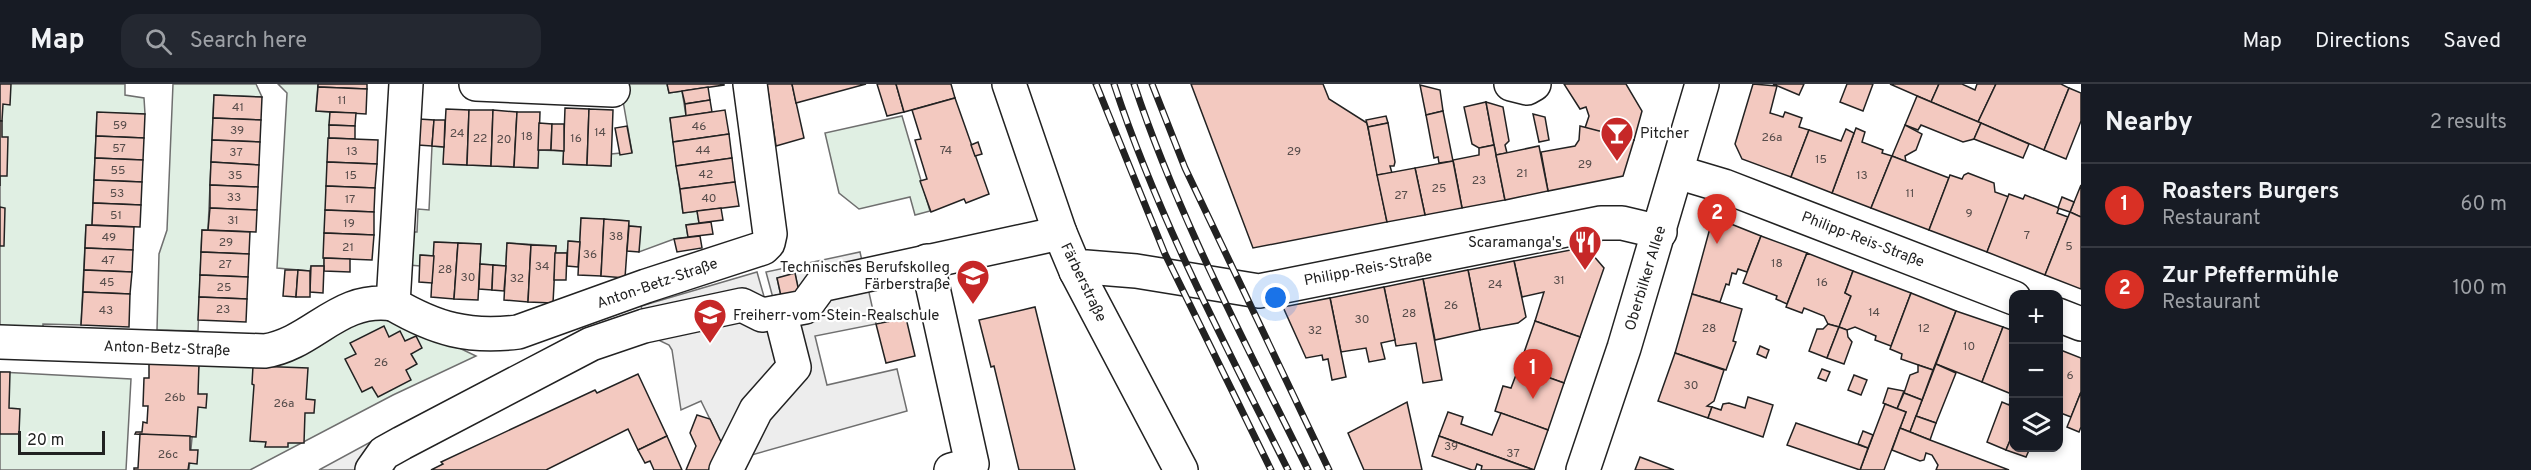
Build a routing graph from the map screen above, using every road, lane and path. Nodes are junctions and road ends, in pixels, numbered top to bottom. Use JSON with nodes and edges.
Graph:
{"nodes":[{"id":1,"x":406,"y":84,"type":"edge"},
{"id":2,"x":476,"y":84,"type":"edge"},
{"id":3,"x":750,"y":84,"type":"edge"},
{"id":4,"x":1009,"y":84,"type":"edge"},
{"id":5,"x":1511,"y":84,"type":"edge"},
{"id":6,"x":1534,"y":84,"type":"edge"},
{"id":7,"x":1702,"y":84,"type":"edge"},
{"id":8,"x":613,"y":90,"type":"dead end"},
{"id":9,"x":1677,"y":172,"type":"junction"},
{"id":10,"x":1660,"y":231,"type":"junction"},
{"id":11,"x":1060,"y":233,"type":"junction"},
{"id":12,"x":927,"y":261,"type":"junction"},
{"id":13,"x":1076,"y":271,"type":"junction"},
{"id":14,"x":2009,"y":296,"type":"edge"},
{"id":15,"x":393,"y":304,"type":"junction"},
{"id":16,"x":780,"y":312,"type":"junction"},
{"id":17,"x":2063,"y":317,"type":"edge"},
{"id":18,"x":2081,"y":324,"type":"edge"},
{"id":19,"x":0,"y":342,"type":"edge"},
{"id":20,"x":372,"y":470,"type":"edge"},
{"id":21,"x":726,"y":470,"type":"edge"},
{"id":22,"x":951,"y":470,"type":"edge"},
{"id":23,"x":1181,"y":470,"type":"edge"},
{"id":24,"x":1583,"y":470,"type":"edge"}],
"edges":[{"from":1,"to":15,"type":"street"},
{"from":2,"to":8,"type":"street"},
{"from":3,"to":15,"type":"street","name":"Anton-Betz-Straße"},
{"from":4,"to":11,"type":"street","name":"Färberstraße"},
{"from":5,"to":6,"type":"street"},
{"from":7,"to":9,"type":"street","name":"Oberbilker Allee"},
{"from":9,"to":10,"type":"street","name":"Oberbilker Allee"},
{"from":9,"to":14,"type":"street","name":"Philipp-Reis-Straße"},
{"from":10,"to":13,"type":"street","name":"Philipp-Reis-Straße"},
{"from":10,"to":24,"type":"street","name":"Oberbilker Allee"},
{"from":11,"to":12,"type":"street"},
{"from":11,"to":13,"type":"street","name":"Färberstraße"},
{"from":12,"to":16,"type":"street"},
{"from":12,"to":22,"type":"street"},
{"from":13,"to":23,"type":"street","name":"Färberstraße"},
{"from":15,"to":19,"type":"street","name":"Anton-Betz-Straße"},
{"from":16,"to":20,"type":"street"},
{"from":16,"to":21,"type":"street"},
{"from":17,"to":18,"type":"street"}]}
